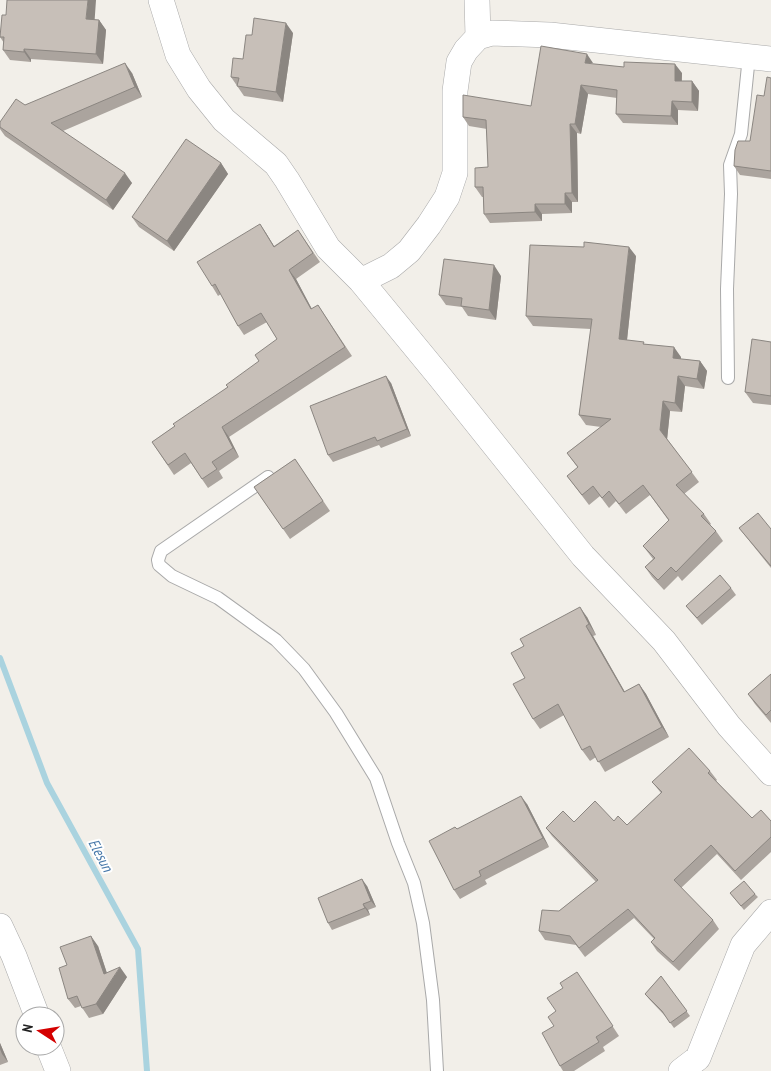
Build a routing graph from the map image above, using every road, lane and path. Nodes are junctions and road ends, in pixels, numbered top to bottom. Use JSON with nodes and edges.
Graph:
{"nodes":[{"id":1,"x":162,"y":0,"type":"edge"},
{"id":2,"x":477,"y":0,"type":"edge"},
{"id":3,"x":478,"y":37,"type":"junction"},
{"id":4,"x":760,"y":58,"type":"edge"},
{"id":5,"x":361,"y":281,"type":"junction"},
{"id":6,"x":728,"y":378,"type":"dead end"},
{"id":7,"x":275,"y":473,"type":"edge"},
{"id":8,"x":771,"y":773,"type":"edge"},
{"id":9,"x":771,"y":912,"type":"edge"},
{"id":10,"x":0,"y":926,"type":"edge"},
{"id":11,"x":33,"y":1006,"type":"edge"},
{"id":12,"x":52,"y":1056,"type":"edge"},
{"id":13,"x":58,"y":1071,"type":"edge"},
{"id":14,"x":437,"y":1071,"type":"edge"},
{"id":15,"x":681,"y":1071,"type":"edge"}],
"edges":[{"from":1,"to":5,"type":"street"},
{"from":2,"to":3,"type":"street"},
{"from":3,"to":4,"type":"street"},
{"from":3,"to":5,"type":"street"},
{"from":4,"to":6,"type":"lane"},
{"from":5,"to":8,"type":"street"},
{"from":7,"to":14,"type":"lane"},
{"from":9,"to":15,"type":"street"},
{"from":10,"to":11,"type":"street"},
{"from":12,"to":13,"type":"street"}]}
